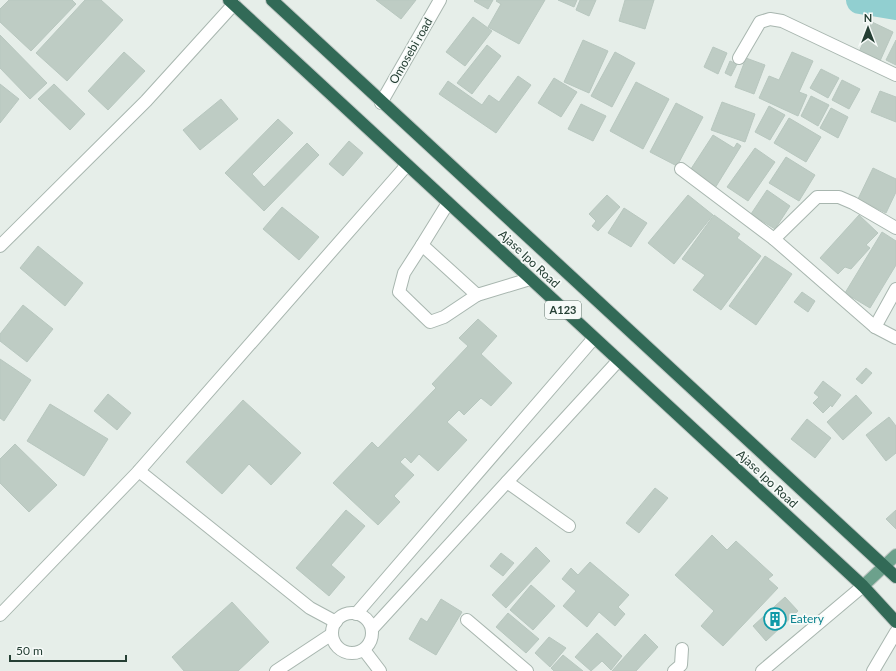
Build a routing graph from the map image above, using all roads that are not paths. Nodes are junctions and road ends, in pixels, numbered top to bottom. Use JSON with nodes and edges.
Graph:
{"nodes":[{"id":1,"x":272,"y":0,"type":"edge"},
{"id":2,"x":440,"y":0,"type":"edge"},
{"id":3,"x":231,"y":2,"type":"edge"},
{"id":4,"x":739,"y":58,"type":"dead end"},
{"id":5,"x":896,"y":75,"type":"edge"},
{"id":6,"x":381,"y":103,"type":"junction"},
{"id":7,"x":407,"y":165,"type":"junction"},
{"id":8,"x":681,"y":169,"type":"dead end"},
{"id":9,"x":448,"y":203,"type":"junction"},
{"id":10,"x":896,"y":228,"type":"edge"},
{"id":11,"x":774,"y":239,"type":"junction"},
{"id":12,"x":422,"y":244,"type":"junction"},
{"id":13,"x":0,"y":246,"type":"edge"},
{"id":14,"x":530,"y":279,"type":"junction"},
{"id":15,"x":896,"y":289,"type":"edge"},
{"id":16,"x":476,"y":295,"type":"junction"},
{"id":17,"x":875,"y":327,"type":"junction"},
{"id":18,"x":594,"y":338,"type":"junction"},
{"id":19,"x":896,"y":338,"type":"edge"},
{"id":20,"x":618,"y":361,"type":"junction"},
{"id":21,"x":139,"y":471,"type":"junction"},
{"id":22,"x":507,"y":482,"type":"junction"},
{"id":23,"x":569,"y":526,"type":"dead end"},
{"id":24,"x":896,"y":555,"type":"edge"},
{"id":25,"x":884,"y":565,"type":"junction"},
{"id":26,"x":896,"y":577,"type":"edge"},
{"id":27,"x":863,"y":586,"type":"junction"},
{"id":28,"x":356,"y":614,"type":"junction"},
{"id":29,"x":0,"y":615,"type":"edge"},
{"id":30,"x":467,"y":620,"type":"dead end"},
{"id":31,"x":896,"y":622,"type":"edge"},
{"id":32,"x":334,"y":628,"type":"junction"},
{"id":33,"x":372,"y":629,"type":"junction"},
{"id":34,"x":896,"y":632,"type":"edge"},
{"id":35,"x":682,"y":649,"type":"dead end"},
{"id":36,"x":364,"y":650,"type":"junction"},
{"id":37,"x":276,"y":671,"type":"edge"},
{"id":38,"x":380,"y":671,"type":"edge"},
{"id":39,"x":527,"y":671,"type":"edge"},
{"id":40,"x":674,"y":671,"type":"edge"},
{"id":41,"x":762,"y":671,"type":"edge"},
{"id":42,"x":873,"y":671,"type":"edge"}],
"edges":[{"from":1,"to":6,"type":"highway","name":"Ajase Ipo Road","number":"A123"},
{"from":2,"to":6,"type":"street","name":"Omosebi road"},
{"from":3,"to":7,"type":"highway","name":"Ajase Ipo Road","number":"A123"},
{"from":3,"to":13,"type":"street"},
{"from":4,"to":5,"type":"street"},
{"from":6,"to":25,"type":"highway","name":"Ajase Ipo Road","number":"A123"},
{"from":7,"to":9,"type":"highway","name":"Ajase Ipo Road","number":"A123"},
{"from":7,"to":21,"type":"street"},
{"from":8,"to":11,"type":"street"},
{"from":9,"to":12,"type":"street"},
{"from":9,"to":14,"type":"highway","name":"Ajase Ipo Road","number":"A123"},
{"from":10,"to":11,"type":"street"},
{"from":11,"to":17,"type":"street"},
{"from":12,"to":16,"type":"street"},
{"from":12,"to":16,"type":"street"},
{"from":14,"to":16,"type":"street"},
{"from":14,"to":18,"type":"highway","name":"Ajase Ipo Road","number":"A123"},
{"from":15,"to":17,"type":"street"},
{"from":17,"to":19,"type":"street"},
{"from":18,"to":20,"type":"highway","name":"Ajase Ipo Road","number":"A123"},
{"from":18,"to":28,"type":"street"},
{"from":20,"to":22,"type":"street"},
{"from":20,"to":27,"type":"highway","name":"Ajase Ipo Road","number":"A123"},
{"from":21,"to":29,"type":"street"},
{"from":21,"to":32,"type":"street"},
{"from":22,"to":23,"type":"street"},
{"from":22,"to":33,"type":"street"},
{"from":24,"to":25,"type":"main road"},
{"from":25,"to":26,"type":"highway","name":"Ajase Ipo Road","number":"A123"},
{"from":25,"to":27,"type":"main road"},
{"from":27,"to":31,"type":"highway","name":"Ajase Ipo Road","number":"A123"},
{"from":27,"to":41,"type":"street"},
{"from":28,"to":32,"type":"street"},
{"from":28,"to":33,"type":"street"},
{"from":30,"to":39,"type":"street"},
{"from":32,"to":36,"type":"street"},
{"from":32,"to":37,"type":"street"},
{"from":33,"to":36,"type":"street"},
{"from":34,"to":42,"type":"street"},
{"from":35,"to":40,"type":"street"},
{"from":36,"to":38,"type":"street"}]}
